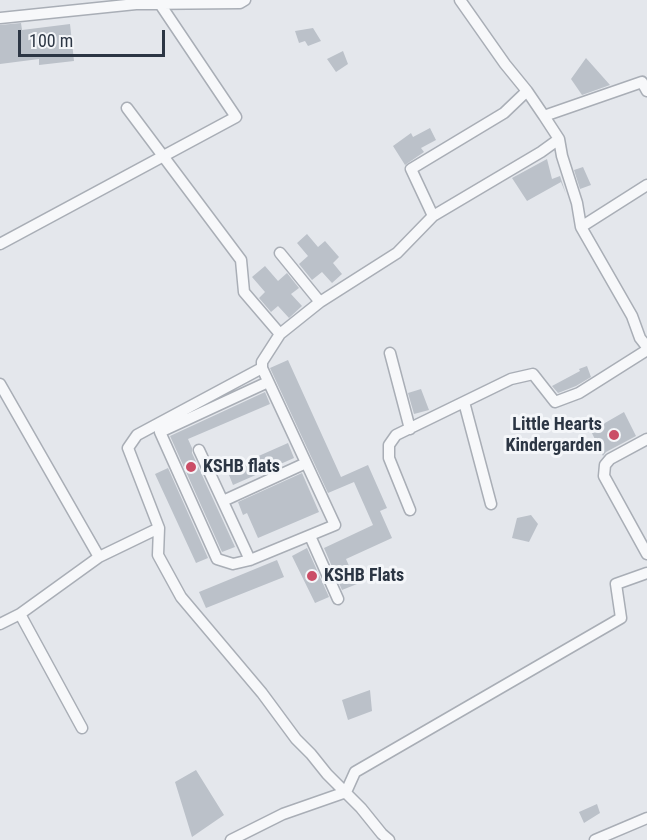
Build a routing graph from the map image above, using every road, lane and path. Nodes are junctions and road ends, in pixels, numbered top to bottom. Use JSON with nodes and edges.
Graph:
{"nodes":[{"id":1,"x":245,"y":0,"type":"edge"},
{"id":2,"x":460,"y":0,"type":"edge"},
{"id":3,"x":160,"y":4,"type":"junction"},
{"id":4,"x":0,"y":18,"type":"edge"},
{"id":5,"x":527,"y":91,"type":"junction"},
{"id":6,"x":647,"y":91,"type":"edge"},
{"id":7,"x":127,"y":108,"type":"dead end"},
{"id":8,"x":544,"y":116,"type":"junction"},
{"id":9,"x":559,"y":139,"type":"junction"},
{"id":10,"x":163,"y":156,"type":"junction"},
{"id":11,"x":647,"y":185,"type":"edge"},
{"id":12,"x":433,"y":216,"type":"junction"},
{"id":13,"x":581,"y":227,"type":"junction"},
{"id":14,"x":0,"y":244,"type":"edge"},
{"id":15,"x":279,"y":253,"type":"dead end"},
{"id":16,"x":320,"y":302,"type":"junction"},
{"id":17,"x":280,"y":334,"type":"junction"},
{"id":18,"x":647,"y":348,"type":"edge"},
{"id":19,"x":390,"y":353,"type":"dead end"},
{"id":20,"x":262,"y":368,"type":"junction"},
{"id":21,"x":268,"y":382,"type":"junction"},
{"id":22,"x":0,"y":384,"type":"edge"},
{"id":23,"x":464,"y":402,"type":"junction"},
{"id":24,"x":410,"y":429,"type":"junction"},
{"id":25,"x":647,"y":439,"type":"edge"},
{"id":26,"x":199,"y":450,"type":"dead end"},
{"id":27,"x":306,"y":463,"type":"junction"},
{"id":28,"x":223,"y":501,"type":"junction"},
{"id":29,"x":491,"y":504,"type":"dead end"},
{"id":30,"x":410,"y":510,"type":"dead end"},
{"id":31,"x":159,"y":528,"type":"junction"},
{"id":32,"x":310,"y":536,"type":"junction"},
{"id":33,"x":647,"y":554,"type":"edge"},
{"id":34,"x":99,"y":557,"type":"junction"},
{"id":35,"x":250,"y":560,"type":"junction"},
{"id":36,"x":647,"y":573,"type":"edge"},
{"id":37,"x":338,"y":599,"type":"dead end"},
{"id":38,"x":20,"y":614,"type":"junction"},
{"id":39,"x":0,"y":624,"type":"edge"},
{"id":40,"x":82,"y":728,"type":"dead end"},
{"id":41,"x":346,"y":792,"type":"junction"},
{"id":42,"x":647,"y":818,"type":"edge"},
{"id":43,"x":231,"y":840,"type":"edge"},
{"id":44,"x":389,"y":840,"type":"edge"},
{"id":45,"x":595,"y":840,"type":"edge"}],
"edges":[{"from":1,"to":3,"type":"street"},
{"from":2,"to":5,"type":"street"},
{"from":3,"to":4,"type":"street"},
{"from":3,"to":10,"type":"street"},
{"from":5,"to":8,"type":"street"},
{"from":5,"to":12,"type":"street"},
{"from":6,"to":8,"type":"street"},
{"from":7,"to":10,"type":"street"},
{"from":8,"to":9,"type":"street"},
{"from":9,"to":12,"type":"street"},
{"from":9,"to":13,"type":"street"},
{"from":10,"to":14,"type":"street"},
{"from":10,"to":17,"type":"street"},
{"from":11,"to":13,"type":"street"},
{"from":12,"to":16,"type":"street"},
{"from":13,"to":18,"type":"street"},
{"from":15,"to":16,"type":"street"},
{"from":16,"to":17,"type":"street"},
{"from":17,"to":20,"type":"street"},
{"from":18,"to":23,"type":"street"},
{"from":19,"to":24,"type":"street"},
{"from":20,"to":21,"type":"street"},
{"from":20,"to":31,"type":"street"},
{"from":21,"to":27,"type":"street"},
{"from":21,"to":35,"type":"street"},
{"from":22,"to":34,"type":"street"},
{"from":23,"to":24,"type":"street"},
{"from":23,"to":29,"type":"street"},
{"from":24,"to":30,"type":"street"},
{"from":25,"to":33,"type":"street"},
{"from":26,"to":28,"type":"street"},
{"from":27,"to":28,"type":"street"},
{"from":27,"to":32,"type":"street"},
{"from":28,"to":35,"type":"street"},
{"from":31,"to":34,"type":"street"},
{"from":31,"to":41,"type":"street"},
{"from":32,"to":35,"type":"street"},
{"from":32,"to":37,"type":"street"},
{"from":34,"to":38,"type":"street"},
{"from":36,"to":41,"type":"street"},
{"from":38,"to":39,"type":"street"},
{"from":38,"to":40,"type":"street"},
{"from":41,"to":43,"type":"street"},
{"from":41,"to":44,"type":"street"},
{"from":42,"to":45,"type":"street"}]}
